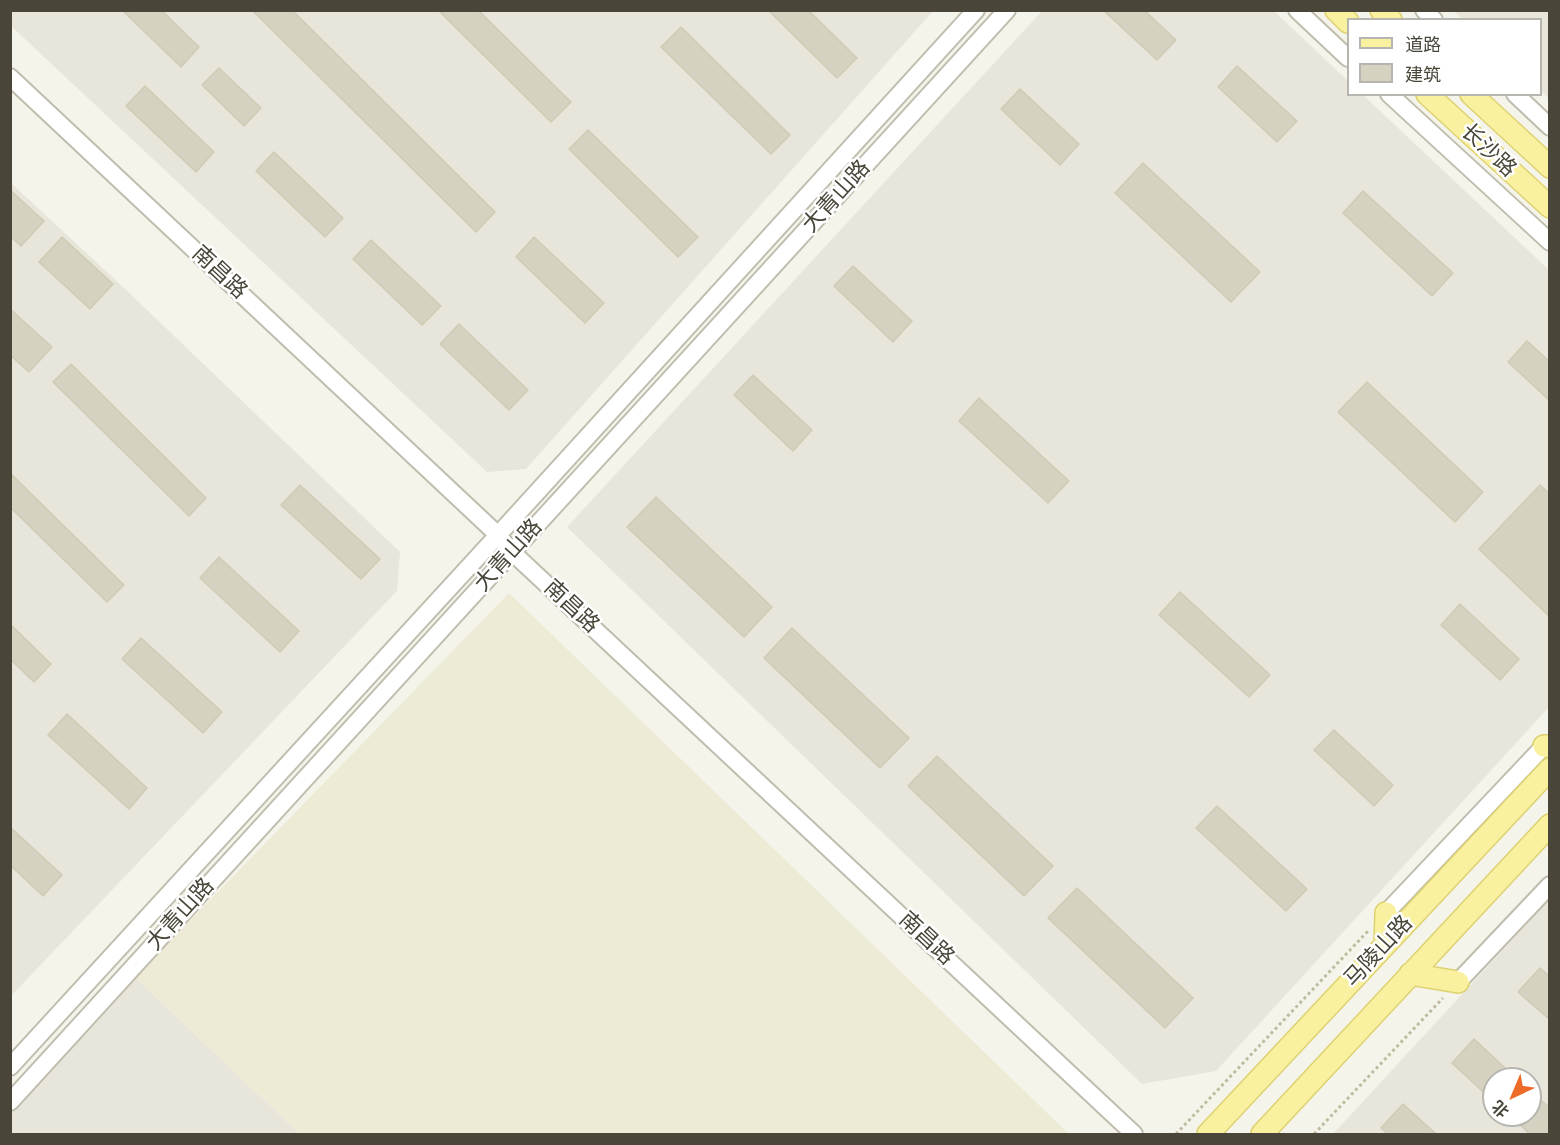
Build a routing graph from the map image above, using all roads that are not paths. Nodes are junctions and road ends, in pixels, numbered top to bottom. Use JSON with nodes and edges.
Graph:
{"nodes":[{"id":1,"x":976,"y":10,"type":"edge"},
{"id":2,"x":1007,"y":10,"type":"edge"},
{"id":3,"x":1297,"y":10,"type":"edge"},
{"id":4,"x":1336,"y":10,"type":"edge"},
{"id":5,"x":1347,"y":21,"type":"edge"},
{"id":6,"x":1347,"y":57,"type":"edge"},
{"id":7,"x":10,"y":77,"type":"edge"},
{"id":8,"x":1391,"y":96,"type":"edge"},
{"id":9,"x":1429,"y":96,"type":"edge"},
{"id":10,"x":1474,"y":96,"type":"edge"},
{"id":11,"x":1517,"y":96,"type":"edge"},
{"id":12,"x":1550,"y":127,"type":"edge"},
{"id":13,"x":1550,"y":167,"type":"edge"},
{"id":14,"x":1550,"y":207,"type":"edge"},
{"id":15,"x":1550,"y":242,"type":"edge"},
{"id":16,"x":498,"y":535,"type":"junction"},
{"id":17,"x":512,"y":552,"type":"junction"},
{"id":18,"x":1546,"y":746,"type":"edge"},
{"id":19,"x":1550,"y":769,"type":"edge"},
{"id":20,"x":1550,"y":825,"type":"edge"},
{"id":21,"x":1550,"y":885,"type":"edge"},
{"id":22,"x":1386,"y":913,"type":"joint"},
{"id":23,"x":1385,"y":945,"type":"junction"},
{"id":24,"x":1410,"y":975,"type":"junction"},
{"id":25,"x":1458,"y":982,"type":"joint"},
{"id":26,"x":10,"y":1067,"type":"edge"},
{"id":27,"x":10,"y":1102,"type":"edge"},
{"id":28,"x":1134,"y":1134,"type":"edge"},
{"id":29,"x":1208,"y":1134,"type":"edge"},
{"id":30,"x":1262,"y":1134,"type":"edge"}],
"edges":[{"from":1,"to":16,"type":"street","name":"大青山路"},
{"from":2,"to":17,"type":"street","name":"大青山路"},
{"from":3,"to":6,"type":"street"},
{"from":4,"to":5,"type":"main road"},
{"from":7,"to":16,"type":"street","name":"南昌路"},
{"from":8,"to":15,"type":"street"},
{"from":9,"to":14,"type":"main road","name":"长沙路"},
{"from":10,"to":13,"type":"main road","name":"长沙路"},
{"from":11,"to":12,"type":"street"},
{"from":16,"to":17,"type":"street","name":"南昌路"},
{"from":16,"to":26,"type":"street","name":"大青山路"},
{"from":17,"to":27,"type":"street","name":"大青山路"},
{"from":17,"to":28,"type":"street","name":"南昌路"},
{"from":18,"to":22,"type":"street"},
{"from":19,"to":23,"type":"main road","name":"马陵山路"},
{"from":20,"to":24,"type":"main road","name":"马陵山路"},
{"from":21,"to":25,"type":"street"},
{"from":22,"to":23,"type":"main road"},
{"from":23,"to":29,"type":"main road","name":"马陵山路"},
{"from":24,"to":25,"type":"main road"},
{"from":24,"to":30,"type":"main road","name":"马陵山路"}]}
